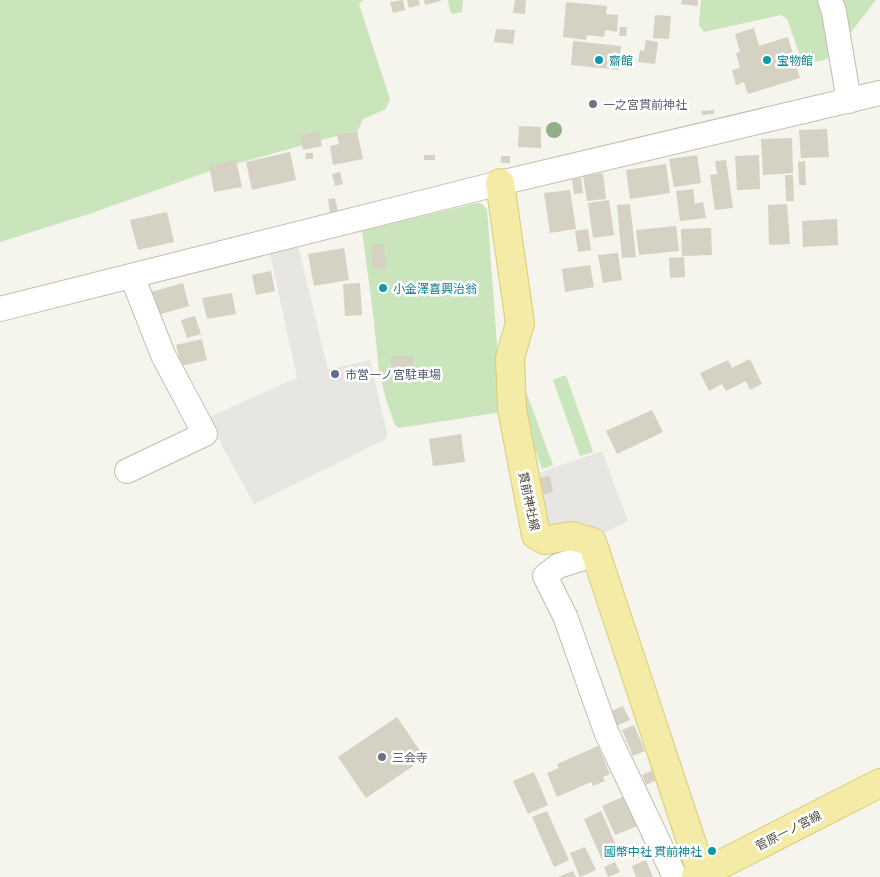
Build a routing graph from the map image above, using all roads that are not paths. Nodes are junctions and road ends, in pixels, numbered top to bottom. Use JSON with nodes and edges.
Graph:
{"nodes":[{"id":1,"x":830,"y":0,"type":"edge"},
{"id":2,"x":880,"y":93,"type":"edge"},
{"id":3,"x":849,"y":101,"type":"junction"},
{"id":4,"x":500,"y":184,"type":"junction"},
{"id":5,"x":132,"y":276,"type":"junction"},
{"id":6,"x":0,"y":309,"type":"edge"},
{"id":7,"x":127,"y":471,"type":"dead end"},
{"id":8,"x":596,"y":554,"type":"junction"},
{"id":9,"x":880,"y":783,"type":"edge"},
{"id":10,"x":699,"y":875,"type":"edge"},
{"id":11,"x":675,"y":877,"type":"edge"}],
"edges":[{"from":1,"to":3,"type":"street"},
{"from":2,"to":3,"type":"street"},
{"from":3,"to":4,"type":"street"},
{"from":4,"to":5,"type":"street"},
{"from":4,"to":8,"type":"main road","name":"貫前神社線"},
{"from":5,"to":6,"type":"street"},
{"from":5,"to":7,"type":"street"},
{"from":8,"to":10,"type":"main road","name":"貫前神社線"},
{"from":8,"to":11,"type":"street"},
{"from":9,"to":10,"type":"main road","name":"菅原一ノ宮線"}]}
